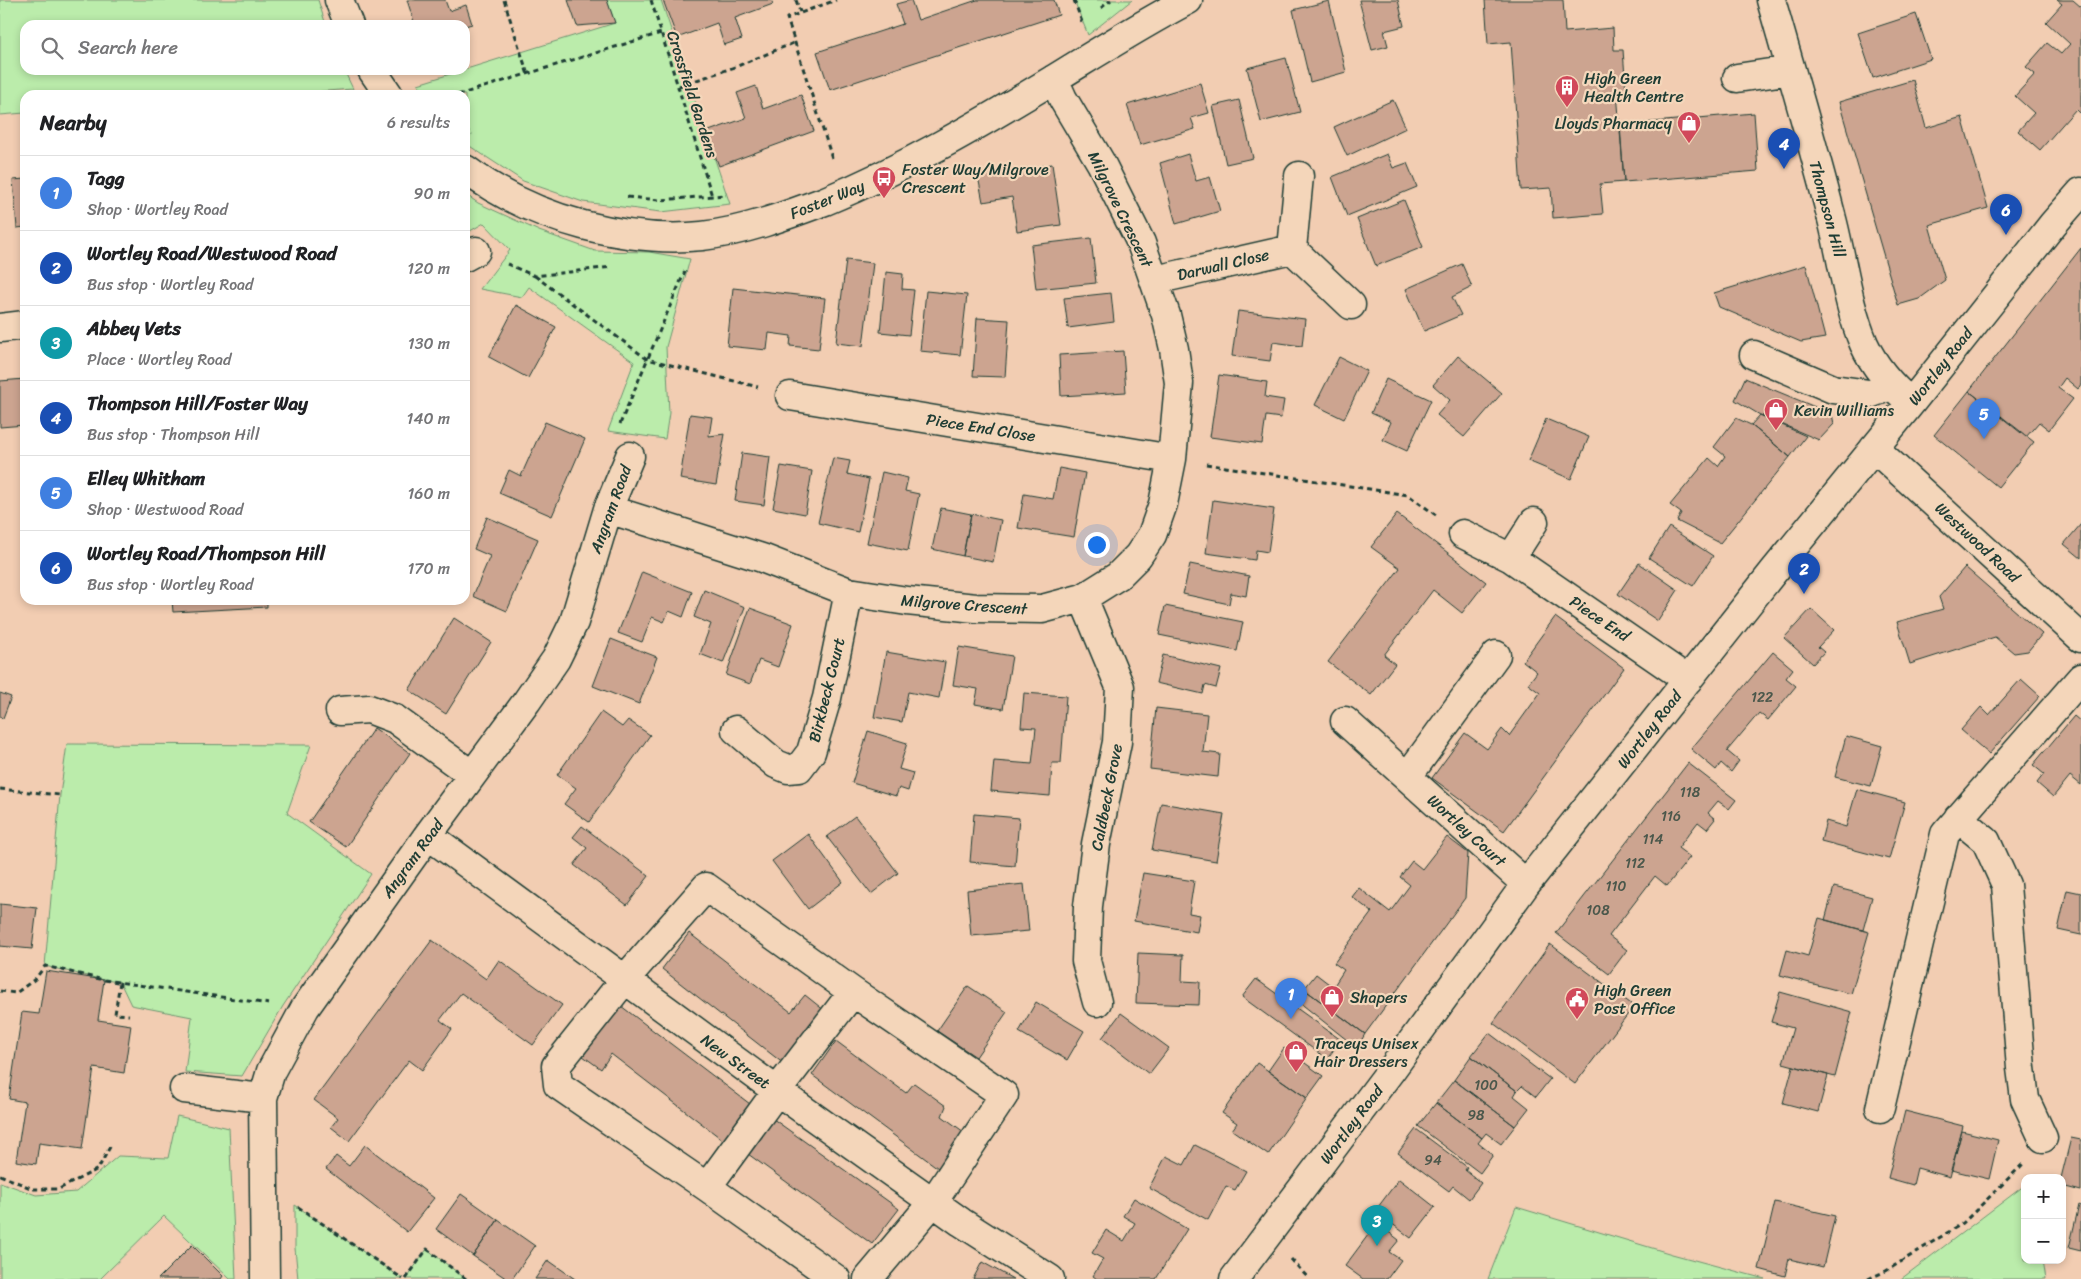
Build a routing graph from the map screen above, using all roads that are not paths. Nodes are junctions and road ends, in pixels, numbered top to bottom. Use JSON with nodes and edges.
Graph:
{"nodes":[{"id":1,"x":339,"y":0,"type":"edge"},
{"id":2,"x":1188,"y":0,"type":"edge"},
{"id":3,"x":1771,"y":0,"type":"edge"},
{"id":4,"x":347,"y":20,"type":"edge"},
{"id":5,"x":1791,"y":70,"type":"junction"},
{"id":6,"x":375,"y":75,"type":"edge"},
{"id":7,"x":1737,"y":78,"type":"dead end"},
{"id":8,"x":1054,"y":79,"type":"junction"},
{"id":9,"x":386,"y":90,"type":"edge"},
{"id":10,"x":470,"y":172,"type":"edge"},
{"id":11,"x":1299,"y":176,"type":"dead end"},
{"id":12,"x":2081,"y":192,"type":"edge"},
{"id":13,"x":1292,"y":249,"type":"junction"},
{"id":14,"x":1155,"y":280,"type":"junction"},
{"id":15,"x":1352,"y":305,"type":"dead end"},
{"id":16,"x":20,"y":326,"type":"edge"},
{"id":17,"x":0,"y":328,"type":"edge"},
{"id":18,"x":1754,"y":355,"type":"dead end"},
{"id":19,"x":1901,"y":394,"type":"junction"},
{"id":20,"x":790,"y":396,"type":"road end"},
{"id":21,"x":1874,"y":448,"type":"junction"},
{"id":22,"x":630,"y":456,"type":"road end"},
{"id":23,"x":1172,"y":459,"type":"junction"},
{"id":24,"x":608,"y":508,"type":"junction"},
{"id":25,"x":1534,"y":522,"type":"dead end"},
{"id":26,"x":1464,"y":534,"type":"road end"},
{"id":27,"x":1511,"y":558,"type":"junction"},
{"id":28,"x":849,"y":592,"type":"junction"},
{"id":29,"x":1083,"y":598,"type":"junction"},
{"id":30,"x":2081,"y":638,"type":"edge"},
{"id":31,"x":1496,"y":656,"type":"dead end"},
{"id":32,"x":2081,"y":678,"type":"edge"},
{"id":33,"x":1688,"y":680,"type":"junction"},
{"id":34,"x":340,"y":711,"type":"dead end"},
{"id":35,"x":1345,"y":721,"type":"dead end"},
{"id":36,"x":736,"y":730,"type":"dead end"},
{"id":37,"x":472,"y":775,"type":"junction"},
{"id":38,"x":1408,"y":776,"type":"junction"},
{"id":39,"x":1958,"y":818,"type":"junction"},
{"id":40,"x":428,"y":835,"type":"junction"},
{"id":41,"x":1526,"y":884,"type":"junction"},
{"id":42,"x":625,"y":979,"type":"junction"},
{"id":43,"x":853,"y":992,"type":"junction"},
{"id":44,"x":1097,"y":1002,"type":"dead end"},
{"id":45,"x":184,"y":1089,"type":"dead end"},
{"id":46,"x":777,"y":1091,"type":"junction"},
{"id":47,"x":263,"y":1098,"type":"junction"},
{"id":48,"x":1880,"y":1108,"type":"dead end"},
{"id":49,"x":2043,"y":1138,"type":"road end"},
{"id":50,"x":707,"y":1187,"type":"junction"},
{"id":51,"x":933,"y":1202,"type":"junction"},
{"id":52,"x":271,"y":1278,"type":"edge"},
{"id":53,"x":836,"y":1279,"type":"edge"},
{"id":54,"x":868,"y":1279,"type":"edge"},
{"id":55,"x":1050,"y":1279,"type":"edge"},
{"id":56,"x":1234,"y":1279,"type":"edge"}],
"edges":[{"from":1,"to":4,"type":"street"},
{"from":2,"to":8,"type":"street","name":"Foster Way"},
{"from":3,"to":5,"type":"street","name":"Thompson Hill"},
{"from":5,"to":7,"type":"street"},
{"from":5,"to":19,"type":"street","name":"Thompson Hill"},
{"from":6,"to":9,"type":"street"},
{"from":8,"to":10,"type":"street","name":"Foster Way"},
{"from":8,"to":14,"type":"street","name":"Milgrove Crescent"},
{"from":11,"to":13,"type":"street","name":"Darwall Close"},
{"from":12,"to":19,"type":"street","name":"Wortley Road"},
{"from":13,"to":14,"type":"street","name":"Darwall Close"},
{"from":13,"to":15,"type":"street","name":"Darwall Close"},
{"from":14,"to":23,"type":"street","name":"Milgrove Crescent"},
{"from":16,"to":17,"type":"street"},
{"from":18,"to":19,"type":"street"},
{"from":19,"to":21,"type":"street","name":"Wortley Road"},
{"from":20,"to":23,"type":"street","name":"Piece End Close"},
{"from":21,"to":30,"type":"street","name":"Westwood Road"},
{"from":21,"to":33,"type":"street","name":"Wortley Road"},
{"from":22,"to":24,"type":"street","name":"Angram Road"},
{"from":23,"to":29,"type":"street","name":"Milgrove Crescent"},
{"from":24,"to":28,"type":"street","name":"Milgrove Crescent"},
{"from":24,"to":37,"type":"street","name":"Angram Road"},
{"from":25,"to":27,"type":"street"},
{"from":26,"to":27,"type":"street","name":"Piece End"},
{"from":27,"to":33,"type":"street","name":"Piece End"},
{"from":28,"to":29,"type":"street","name":"Milgrove Crescent"},
{"from":28,"to":36,"type":"street","name":"Birkbeck Court"},
{"from":29,"to":44,"type":"street","name":"Caldbeck Grove"},
{"from":31,"to":38,"type":"street"},
{"from":32,"to":39,"type":"street"},
{"from":33,"to":41,"type":"street","name":"Wortley Road"},
{"from":34,"to":37,"type":"street"},
{"from":35,"to":38,"type":"street","name":"Wortley Court"},
{"from":37,"to":40,"type":"street","name":"Angram Road"},
{"from":38,"to":41,"type":"street","name":"Wortley Court"},
{"from":39,"to":48,"type":"street"},
{"from":39,"to":49,"type":"street"},
{"from":40,"to":42,"type":"street","name":"New Street"},
{"from":40,"to":47,"type":"street","name":"Angram Road"},
{"from":41,"to":56,"type":"street","name":"Wortley Road"},
{"from":42,"to":43,"type":"street"},
{"from":42,"to":46,"type":"street","name":"New Street"},
{"from":42,"to":50,"type":"street"},
{"from":43,"to":46,"type":"street"},
{"from":43,"to":51,"type":"street"},
{"from":45,"to":47,"type":"street"},
{"from":46,"to":50,"type":"street"},
{"from":46,"to":51,"type":"street","name":"New Street"},
{"from":47,"to":52,"type":"street","name":"Angram Road"},
{"from":50,"to":53,"type":"street"},
{"from":51,"to":54,"type":"street"},
{"from":51,"to":55,"type":"street","name":"New Street"}]}
